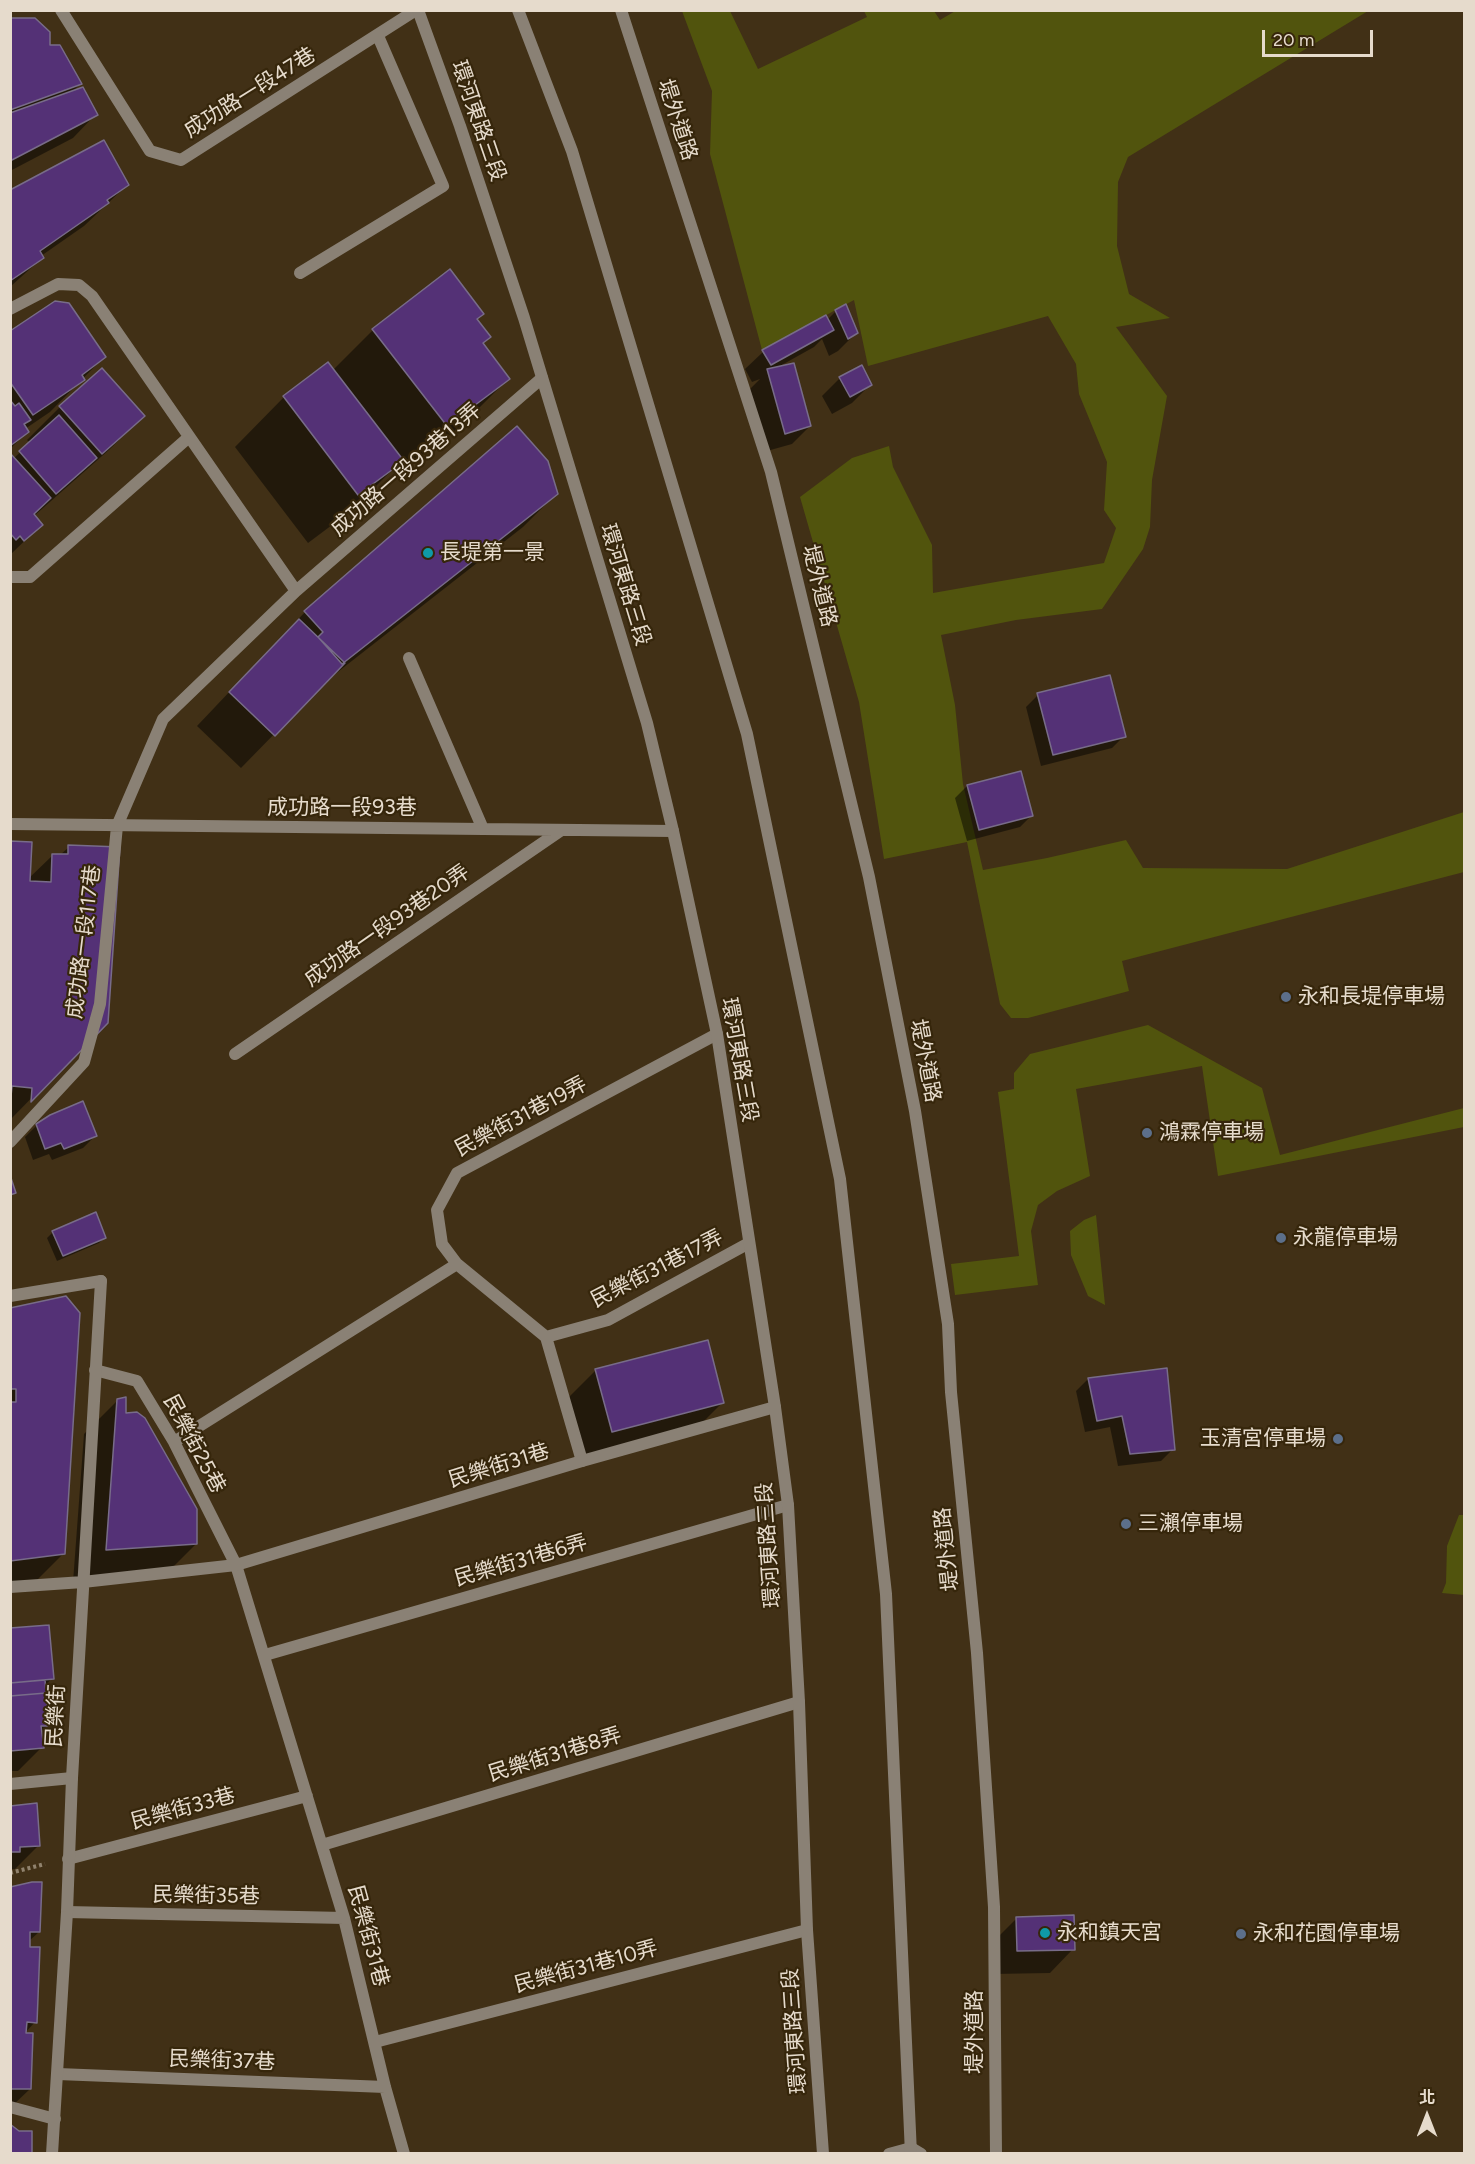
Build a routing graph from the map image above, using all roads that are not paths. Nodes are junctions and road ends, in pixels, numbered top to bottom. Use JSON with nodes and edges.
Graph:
{"nodes":[{"id":1,"x":61,"y":10,"type":"edge"},
{"id":2,"x":417,"y":10,"type":"edge"},
{"id":3,"x":518,"y":10,"type":"edge"},
{"id":4,"x":621,"y":10,"type":"edge"},
{"id":5,"x":378,"y":36,"type":"junction"},
{"id":6,"x":300,"y":273,"type":"dead end"},
{"id":7,"x":10,"y":309,"type":"edge"},
{"id":8,"x":542,"y":378,"type":"junction"},
{"id":9,"x":189,"y":437,"type":"junction"},
{"id":10,"x":10,"y":577,"type":"edge"},
{"id":11,"x":296,"y":591,"type":"junction"},
{"id":12,"x":409,"y":658,"type":"dead end"},
{"id":13,"x":10,"y":824,"type":"edge"},
{"id":14,"x":117,"y":826,"type":"junction"},
{"id":15,"x":483,"y":829,"type":"junction"},
{"id":16,"x":561,"y":830,"type":"junction"},
{"id":17,"x":673,"y":831,"type":"junction"},
{"id":18,"x":717,"y":1034,"type":"junction"},
{"id":19,"x":235,"y":1054,"type":"dead end"},
{"id":20,"x":10,"y":1142,"type":"edge"},
{"id":21,"x":749,"y":1243,"type":"junction"},
{"id":22,"x":457,"y":1264,"type":"junction"},
{"id":23,"x":10,"y":1296,"type":"edge"},
{"id":24,"x":546,"y":1337,"type":"junction"},
{"id":25,"x":95,"y":1370,"type":"junction"},
{"id":26,"x":775,"y":1407,"type":"junction"},
{"id":27,"x":174,"y":1442,"type":"junction"},
{"id":28,"x":582,"y":1461,"type":"junction"},
{"id":29,"x":788,"y":1505,"type":"junction"},
{"id":30,"x":236,"y":1565,"type":"junction"},
{"id":31,"x":83,"y":1582,"type":"junction"},
{"id":32,"x":10,"y":1587,"type":"edge"},
{"id":33,"x":265,"y":1655,"type":"junction"},
{"id":34,"x":799,"y":1702,"type":"junction"},
{"id":35,"x":72,"y":1778,"type":"junction"},
{"id":36,"x":10,"y":1784,"type":"edge"},
{"id":37,"x":307,"y":1796,"type":"junction"},
{"id":38,"x":322,"y":1845,"type":"junction"},
{"id":39,"x":68,"y":1859,"type":"junction"},
{"id":40,"x":66,"y":1912,"type":"junction"},
{"id":41,"x":344,"y":1918,"type":"junction"},
{"id":42,"x":807,"y":1930,"type":"junction"},
{"id":43,"x":375,"y":2042,"type":"junction"},
{"id":44,"x":58,"y":2074,"type":"junction"},
{"id":45,"x":385,"y":2087,"type":"junction"},
{"id":46,"x":10,"y":2107,"type":"edge"},
{"id":47,"x":55,"y":2119,"type":"junction"},
{"id":48,"x":914,"y":2152,"type":"edge"},
{"id":49,"x":52,"y":2154,"type":"edge"},
{"id":50,"x":404,"y":2154,"type":"edge"},
{"id":51,"x":823,"y":2154,"type":"edge"},
{"id":52,"x":890,"y":2154,"type":"edge"},
{"id":53,"x":996,"y":2154,"type":"edge"}],
"edges":[{"from":1,"to":5,"type":"street","name":"成功路一段47巷"},
{"from":2,"to":5,"type":"street","name":"成功路一段47巷"},
{"from":2,"to":8,"type":"street","name":"環河東路三段"},
{"from":3,"to":48,"type":"street"},
{"from":4,"to":53,"type":"street","name":"堤外道路"},
{"from":5,"to":6,"type":"street"},
{"from":7,"to":9,"type":"street"},
{"from":8,"to":11,"type":"street","name":"成功路一段93巷13弄"},
{"from":8,"to":17,"type":"street","name":"環河東路三段"},
{"from":9,"to":10,"type":"street"},
{"from":9,"to":11,"type":"street"},
{"from":11,"to":14,"type":"street","name":"成功路一段93巷13弄"},
{"from":12,"to":15,"type":"street"},
{"from":13,"to":14,"type":"street","name":"成功路一段93巷"},
{"from":14,"to":15,"type":"street","name":"成功路一段93巷"},
{"from":14,"to":20,"type":"street","name":"成功路一段117巷"},
{"from":15,"to":16,"type":"street","name":"成功路一段93巷"},
{"from":16,"to":17,"type":"street","name":"成功路一段93巷"},
{"from":16,"to":19,"type":"street","name":"成功路一段93巷20弄"},
{"from":17,"to":18,"type":"street","name":"環河東路三段"},
{"from":18,"to":21,"type":"street","name":"環河東路三段"},
{"from":18,"to":22,"type":"street","name":"民樂街31巷19弄"},
{"from":21,"to":24,"type":"street","name":"民樂街31巷17弄"},
{"from":21,"to":26,"type":"street","name":"環河東路三段"},
{"from":22,"to":24,"type":"street","name":"民樂街31巷19弄"},
{"from":22,"to":27,"type":"street"},
{"from":23,"to":25,"type":"street","name":"民樂街"},
{"from":24,"to":28,"type":"street"},
{"from":25,"to":27,"type":"street","name":"民樂街25巷"},
{"from":25,"to":31,"type":"street","name":"民樂街"},
{"from":26,"to":28,"type":"street","name":"民樂街31巷"},
{"from":26,"to":29,"type":"street","name":"環河東路三段"},
{"from":27,"to":30,"type":"street","name":"民樂街25巷"},
{"from":28,"to":30,"type":"street","name":"民樂街31巷"},
{"from":29,"to":33,"type":"street","name":"民樂街31巷6弄"},
{"from":29,"to":34,"type":"street","name":"環河東路三段"},
{"from":30,"to":31,"type":"street","name":"民樂街31巷"},
{"from":30,"to":33,"type":"street","name":"民樂街31巷"},
{"from":31,"to":32,"type":"street","name":"民樂街31巷"},
{"from":31,"to":35,"type":"street","name":"民樂街"},
{"from":33,"to":37,"type":"street","name":"民樂街31巷"},
{"from":34,"to":38,"type":"street","name":"民樂街31巷8弄"},
{"from":34,"to":42,"type":"street","name":"環河東路三段"},
{"from":35,"to":36,"type":"street"},
{"from":35,"to":39,"type":"street","name":"民樂街"},
{"from":37,"to":38,"type":"street","name":"民樂街31巷"},
{"from":37,"to":39,"type":"street","name":"民樂街33巷"},
{"from":38,"to":41,"type":"street","name":"民樂街31巷"},
{"from":39,"to":40,"type":"street","name":"民樂街"},
{"from":40,"to":41,"type":"street","name":"民樂街35巷"},
{"from":40,"to":44,"type":"street","name":"民樂街"},
{"from":41,"to":43,"type":"street","name":"民樂街31巷"},
{"from":42,"to":43,"type":"street","name":"民樂街31巷10弄"},
{"from":42,"to":51,"type":"street","name":"環河東路三段"},
{"from":43,"to":45,"type":"street","name":"民樂街31巷"},
{"from":44,"to":45,"type":"street","name":"民樂街37巷"},
{"from":44,"to":47,"type":"street","name":"民樂街"},
{"from":45,"to":50,"type":"street","name":"民樂街31巷"},
{"from":46,"to":47,"type":"street"},
{"from":47,"to":49,"type":"street","name":"民樂街"},
{"from":48,"to":52,"type":"street"}]}
